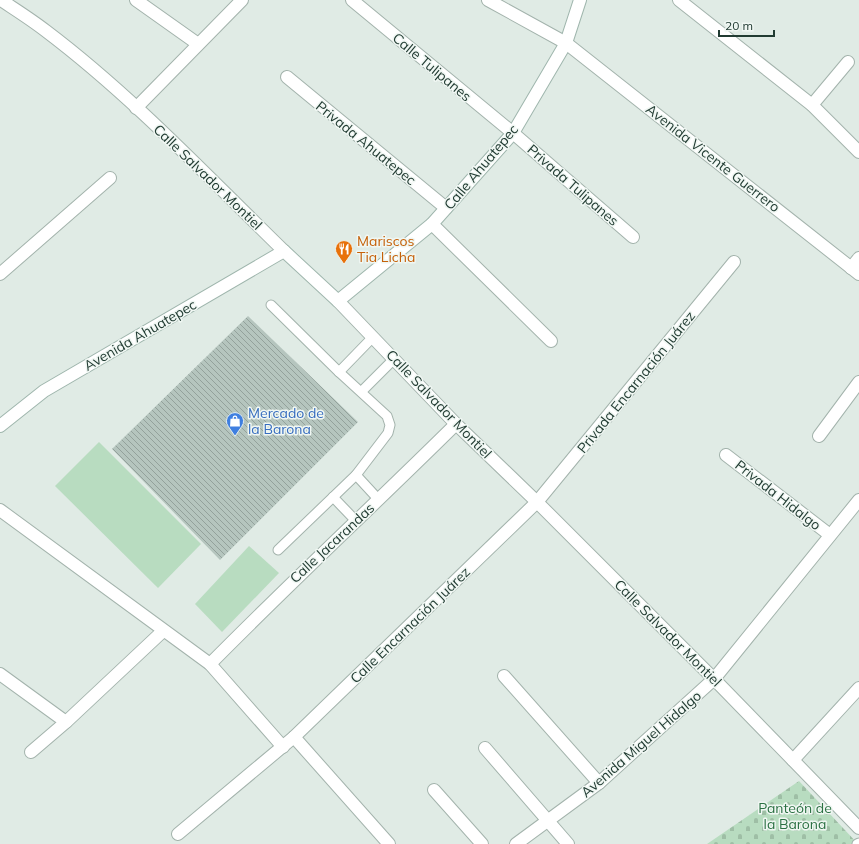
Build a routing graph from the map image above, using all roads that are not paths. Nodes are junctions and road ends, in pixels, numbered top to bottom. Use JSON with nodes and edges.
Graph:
{"nodes":[{"id":1,"x":1,"y":0,"type":"edge"},
{"id":2,"x":136,"y":0,"type":"edge"},
{"id":3,"x":242,"y":0,"type":"edge"},
{"id":4,"x":352,"y":0,"type":"edge"},
{"id":5,"x":488,"y":0,"type":"edge"},
{"id":6,"x":580,"y":0,"type":"edge"},
{"id":7,"x":680,"y":0,"type":"edge"},
{"id":8,"x":566,"y":43,"type":"junction"},
{"id":9,"x":198,"y":44,"type":"junction"},
{"id":10,"x":848,"y":62,"type":"dead end"},
{"id":11,"x":287,"y":77,"type":"dead end"},
{"id":12,"x":812,"y":105,"type":"junction"},
{"id":13,"x":136,"y":108,"type":"junction"},
{"id":14,"x":513,"y":133,"type":"junction"},
{"id":15,"x":859,"y":152,"type":"edge"},
{"id":16,"x":110,"y":178,"type":"dead end"},
{"id":17,"x":446,"y":208,"type":"junction"},
{"id":18,"x":432,"y":224,"type":"junction"},
{"id":19,"x":633,"y":237,"type":"dead end"},
{"id":20,"x":284,"y":250,"type":"junction"},
{"id":21,"x":859,"y":258,"type":"edge"},
{"id":22,"x":734,"y":262,"type":"dead end"},
{"id":23,"x":855,"y":271,"type":"edge"},
{"id":24,"x":0,"y":274,"type":"edge"},
{"id":25,"x":338,"y":301,"type":"junction"},
{"id":26,"x":271,"y":305,"type":"dead end"},
{"id":27,"x":373,"y":337,"type":"junction"},
{"id":28,"x":551,"y":341,"type":"dead end"},
{"id":29,"x":394,"y":359,"type":"junction"},
{"id":30,"x":339,"y":372,"type":"junction"},
{"id":31,"x":859,"y":382,"type":"edge"},
{"id":32,"x":362,"y":392,"type":"junction"},
{"id":33,"x":456,"y":424,"type":"junction"},
{"id":34,"x":0,"y":426,"type":"edge"},
{"id":35,"x":819,"y":436,"type":"dead end"},
{"id":36,"x":726,"y":455,"type":"dead end"},
{"id":37,"x":356,"y":475,"type":"junction"},
{"id":38,"x":333,"y":497,"type":"junction"},
{"id":39,"x":380,"y":500,"type":"junction"},
{"id":40,"x":859,"y":500,"type":"edge"},
{"id":41,"x":537,"y":502,"type":"junction"},
{"id":42,"x":0,"y":510,"type":"edge"},
{"id":43,"x":356,"y":521,"type":"junction"},
{"id":44,"x":830,"y":535,"type":"junction"},
{"id":45,"x":278,"y":550,"type":"dead end"},
{"id":46,"x":163,"y":631,"type":"junction"},
{"id":47,"x":210,"y":664,"type":"junction"},
{"id":48,"x":0,"y":674,"type":"edge"},
{"id":49,"x":504,"y":676,"type":"dead end"},
{"id":50,"x":714,"y":679,"type":"junction"},
{"id":51,"x":859,"y":688,"type":"edge"},
{"id":52,"x":66,"y":722,"type":"junction"},
{"id":53,"x":294,"y":737,"type":"junction"},
{"id":54,"x":283,"y":747,"type":"junction"},
{"id":55,"x":485,"y":748,"type":"dead end"},
{"id":56,"x":31,"y":752,"type":"dead end"},
{"id":57,"x":793,"y":760,"type":"junction"},
{"id":58,"x":599,"y":783,"type":"junction"},
{"id":59,"x":434,"y":790,"type":"dead end"},
{"id":60,"x":547,"y":821,"type":"junction"},
{"id":61,"x":859,"y":828,"type":"edge"},
{"id":62,"x":178,"y":834,"type":"dead end"},
{"id":63,"x":389,"y":844,"type":"edge"},
{"id":64,"x":482,"y":844,"type":"edge"},
{"id":65,"x":516,"y":844,"type":"edge"},
{"id":66,"x":568,"y":844,"type":"edge"}],
"edges":[{"from":1,"to":13,"type":"street","name":"Calle Salvador Montiel"},
{"from":2,"to":9,"type":"street"},
{"from":3,"to":9,"type":"street"},
{"from":4,"to":14,"type":"street","name":"Calle Tulipanes"},
{"from":5,"to":8,"type":"street","name":"Avenida Vicente Guerrero"},
{"from":6,"to":8,"type":"street","name":"Calle Ahuatepec"},
{"from":7,"to":12,"type":"street"},
{"from":8,"to":14,"type":"street","name":"Calle Ahuatepec"},
{"from":8,"to":23,"type":"street","name":"Avenida Vicente Guerrero"},
{"from":9,"to":13,"type":"street"},
{"from":10,"to":12,"type":"street"},
{"from":11,"to":17,"type":"street","name":"Privada Ahuatepec"},
{"from":12,"to":15,"type":"street"},
{"from":13,"to":20,"type":"street","name":"Calle Salvador Montiel"},
{"from":14,"to":17,"type":"street","name":"Calle Ahuatepec"},
{"from":14,"to":19,"type":"street","name":"Privada Tulipanes"},
{"from":16,"to":24,"type":"street"},
{"from":17,"to":18,"type":"street","name":"Calle Ahuatepec"},
{"from":18,"to":25,"type":"street","name":"Calle Ahuatepec"},
{"from":18,"to":28,"type":"street"},
{"from":20,"to":25,"type":"street","name":"Calle Salvador Montiel"},
{"from":20,"to":34,"type":"street","name":"Avenida Ahuatepec"},
{"from":21,"to":23,"type":"street"},
{"from":22,"to":41,"type":"street","name":"Privada Encarnación Juárez"},
{"from":25,"to":27,"type":"street","name":"Calle Salvador Montiel"},
{"from":26,"to":30,"type":"lane"},
{"from":27,"to":29,"type":"street","name":"Calle Salvador Montiel"},
{"from":27,"to":30,"type":"lane"},
{"from":29,"to":32,"type":"lane"},
{"from":29,"to":33,"type":"street","name":"Calle Salvador Montiel"},
{"from":30,"to":32,"type":"lane"},
{"from":31,"to":35,"type":"street"},
{"from":32,"to":37,"type":"lane"},
{"from":33,"to":39,"type":"street","name":"Calle Jacarandas"},
{"from":33,"to":41,"type":"street","name":"Calle Salvador Montiel"},
{"from":36,"to":44,"type":"street","name":"Privada Hidalgo"},
{"from":37,"to":38,"type":"lane"},
{"from":37,"to":39,"type":"lane"},
{"from":38,"to":43,"type":"lane"},
{"from":38,"to":45,"type":"lane"},
{"from":39,"to":43,"type":"street","name":"Calle Jacarandas"},
{"from":40,"to":44,"type":"street","name":"Avenida Miguel Hidalgo"},
{"from":41,"to":50,"type":"street","name":"Calle Salvador Montiel"},
{"from":41,"to":53,"type":"street","name":"Calle Encarnación Juárez"},
{"from":42,"to":46,"type":"street"},
{"from":43,"to":47,"type":"street","name":"Calle Jacarandas"},
{"from":44,"to":50,"type":"street","name":"Avenida Miguel Hidalgo"},
{"from":46,"to":47,"type":"street"},
{"from":46,"to":52,"type":"street"},
{"from":47,"to":54,"type":"street"},
{"from":48,"to":52,"type":"street"},
{"from":49,"to":58,"type":"street"},
{"from":50,"to":57,"type":"street","name":"Calle Salvador Montiel"},
{"from":50,"to":58,"type":"street","name":"Avenida Miguel Hidalgo"},
{"from":51,"to":57,"type":"street"},
{"from":52,"to":56,"type":"street"},
{"from":53,"to":54,"type":"street","name":"Calle Encarnación Juárez"},
{"from":53,"to":63,"type":"street"},
{"from":54,"to":62,"type":"street"},
{"from":55,"to":60,"type":"street"},
{"from":57,"to":61,"type":"street","name":"Calle Salvador Montiel"},
{"from":58,"to":60,"type":"street","name":"Avenida Miguel Hidalgo"},
{"from":59,"to":64,"type":"street"},
{"from":60,"to":65,"type":"street","name":"Avenida Miguel Hidalgo"},
{"from":60,"to":66,"type":"street"}]}
